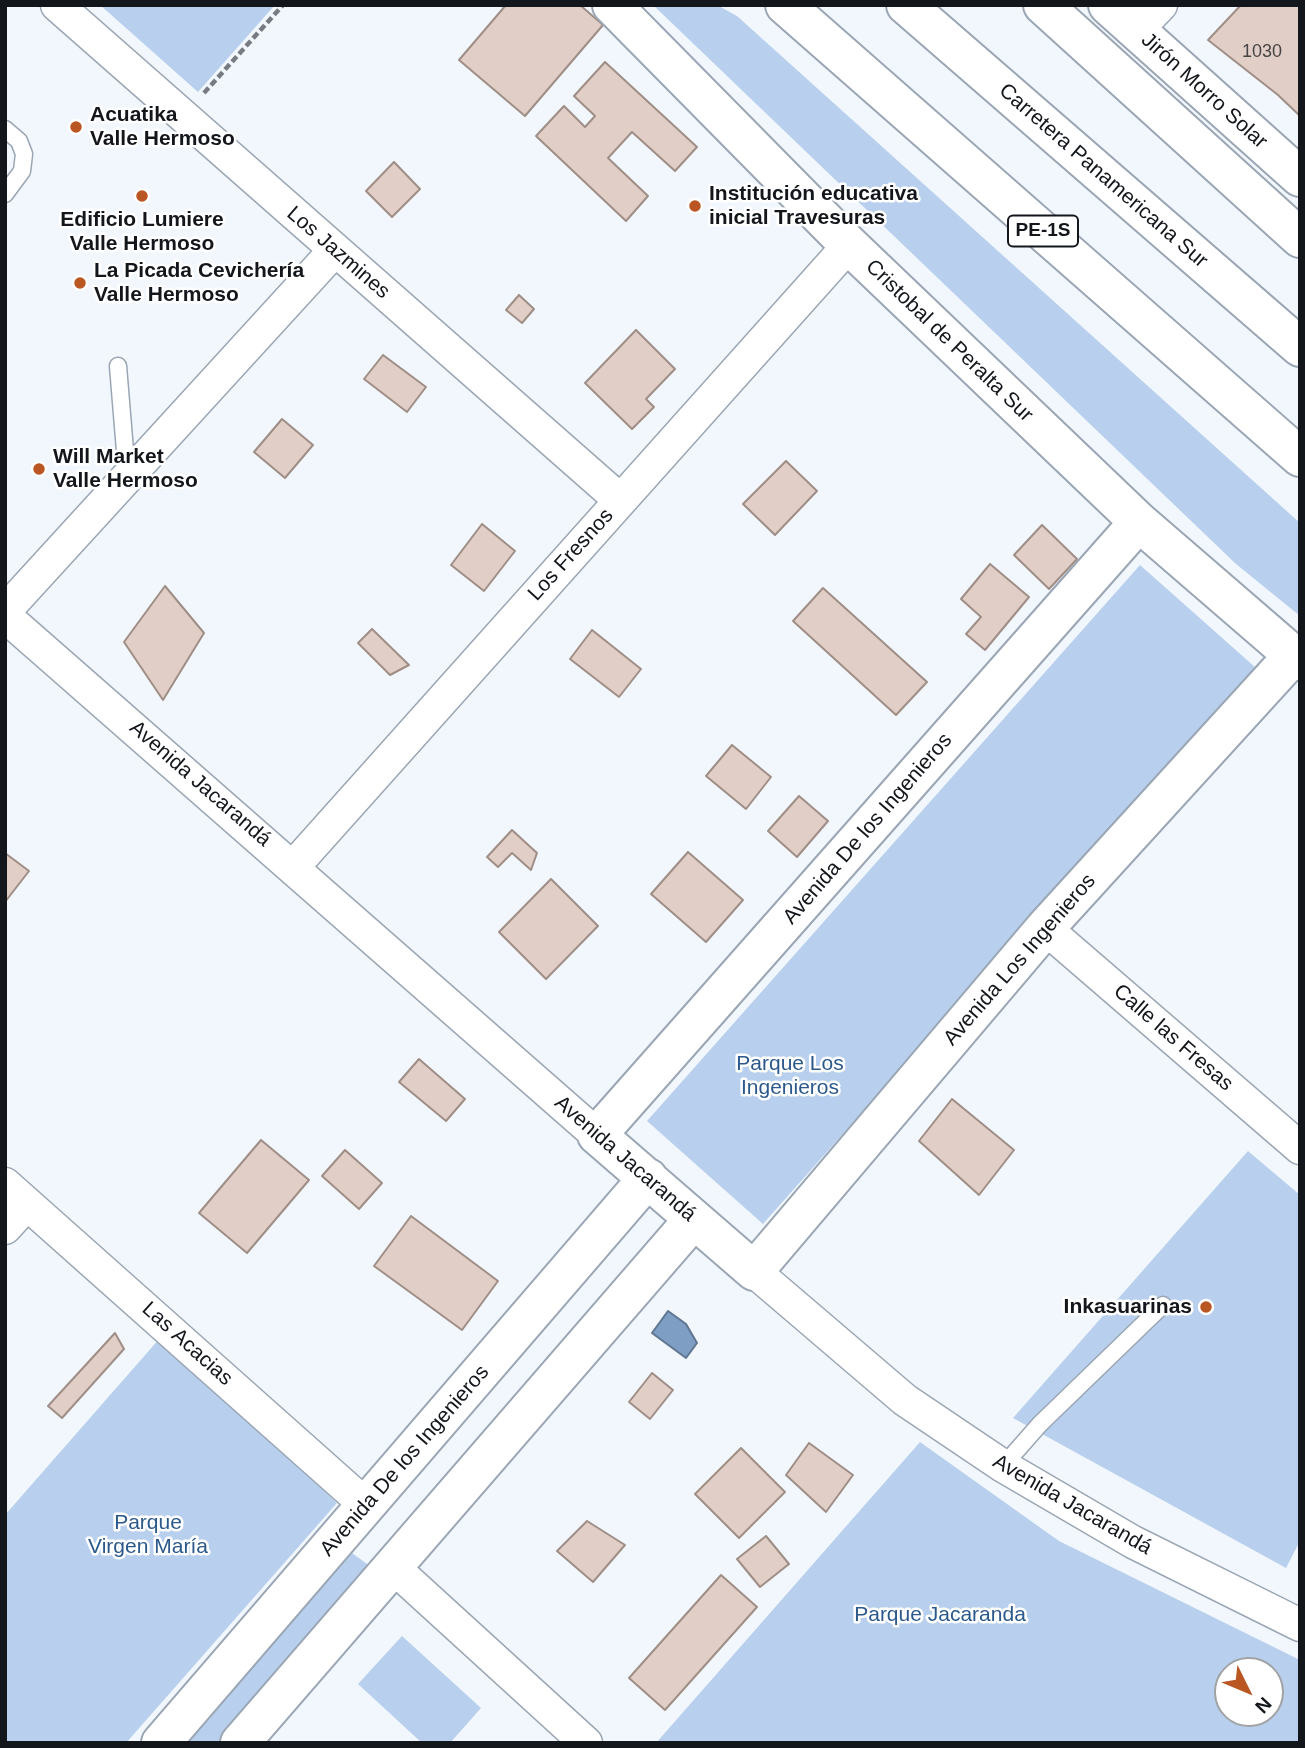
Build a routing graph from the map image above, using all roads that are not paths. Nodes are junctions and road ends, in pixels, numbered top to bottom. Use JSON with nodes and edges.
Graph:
{"nodes":[{"id":1,"x":57,"y":5,"type":"edge"},
{"id":2,"x":612,"y":5,"type":"edge"},
{"id":3,"x":785,"y":5,"type":"edge"},
{"id":4,"x":906,"y":5,"type":"edge"},
{"id":5,"x":1043,"y":5,"type":"edge"},
{"id":6,"x":1108,"y":5,"type":"edge"},
{"id":7,"x":1149,"y":18,"type":"edge"},
{"id":8,"x":5,"y":129,"type":"edge"},
{"id":9,"x":1300,"y":177,"type":"edge"},
{"id":10,"x":5,"y":194,"type":"edge"},
{"id":11,"x":1300,"y":238,"type":"edge"},
{"id":12,"x":849,"y":245,"type":"junction"},
{"id":13,"x":335,"y":250,"type":"junction"},
{"id":14,"x":1300,"y":347,"type":"edge"},
{"id":15,"x":118,"y":366,"type":"dead end"},
{"id":16,"x":1300,"y":457,"type":"edge"},
{"id":17,"x":128,"y":477,"type":"junction"},
{"id":18,"x":620,"y":500,"type":"junction"},
{"id":19,"x":1139,"y":523,"type":"junction"},
{"id":20,"x":5,"y":614,"type":"edge"},
{"id":21,"x":1296,"y":659,"type":"edge"},
{"id":22,"x":294,"y":866,"type":"junction"},
{"id":23,"x":1045,"y":928,"type":"junction"},
{"id":24,"x":597,"y":1135,"type":"junction"},
{"id":25,"x":1300,"y":1148,"type":"edge"},
{"id":26,"x":648,"y":1178,"type":"junction"},
{"id":27,"x":16,"y":1194,"type":"edge"},
{"id":28,"x":694,"y":1219,"type":"junction"},
{"id":29,"x":5,"y":1228,"type":"edge"},
{"id":30,"x":754,"y":1271,"type":"junction"},
{"id":31,"x":1163,"y":1305,"type":"dead end"},
{"id":32,"x":1003,"y":1466,"type":"junction"},
{"id":33,"x":367,"y":1506,"type":"junction"},
{"id":34,"x":393,"y":1567,"type":"junction"},
{"id":35,"x":1300,"y":1625,"type":"edge"},
{"id":36,"x":161,"y":1743,"type":"edge"},
{"id":37,"x":240,"y":1743,"type":"edge"},
{"id":38,"x":586,"y":1743,"type":"edge"}],
"edges":[{"from":1,"to":13,"type":"street","name":"Los Jazmines"},
{"from":2,"to":12,"type":"main road","name":"Cristobal de Peralta Sur"},
{"from":3,"to":16,"type":"main road","number":"PE-1S"},
{"from":4,"to":14,"type":"main road","name":"Carretera Panamericana Sur"},
{"from":5,"to":11,"type":"main road"},
{"from":6,"to":7,"type":"main road","name":"Jirón Morro Solar"},
{"from":7,"to":9,"type":"main road","name":"Jirón Morro Solar"},
{"from":8,"to":10,"type":"lane"},
{"from":12,"to":18,"type":"street","name":"Los Fresnos"},
{"from":12,"to":19,"type":"main road","name":"Cristobal de Peralta Sur"},
{"from":13,"to":17,"type":"street"},
{"from":13,"to":18,"type":"street","name":"Los Jazmines"},
{"from":15,"to":17,"type":"lane"},
{"from":17,"to":20,"type":"street"},
{"from":18,"to":22,"type":"street","name":"Los Fresnos"},
{"from":19,"to":21,"type":"main road","name":"Cristobal de Peralta Sur"},
{"from":19,"to":24,"type":"main road","name":"Avenida De los Ingenieros"},
{"from":20,"to":22,"type":"street","name":"Avenida Jacarandá"},
{"from":21,"to":23,"type":"main road","name":"Avenida Los Ingenieros"},
{"from":22,"to":24,"type":"street","name":"Avenida Jacarandá"},
{"from":23,"to":25,"type":"street","name":"Calle las Fresas"},
{"from":23,"to":30,"type":"main road","name":"Avenida Los Ingenieros"},
{"from":24,"to":26,"type":"main road","name":"Avenida Jacarandá"},
{"from":26,"to":28,"type":"main road","name":"Avenida Jacarandá"},
{"from":26,"to":33,"type":"main road","name":"Avenida De los Ingenieros"},
{"from":27,"to":29,"type":"street"},
{"from":27,"to":33,"type":"street","name":"Las Acacias"},
{"from":28,"to":30,"type":"main road","name":"Avenida Jacarandá"},
{"from":28,"to":34,"type":"main road"},
{"from":30,"to":32,"type":"street","name":"Avenida Jacarandá"},
{"from":31,"to":32,"type":"lane"},
{"from":32,"to":35,"type":"street","name":"Avenida Jacarandá"},
{"from":33,"to":36,"type":"main road","name":"Avenida De los Ingenieros"},
{"from":34,"to":37,"type":"main road"},
{"from":34,"to":38,"type":"street"}]}
